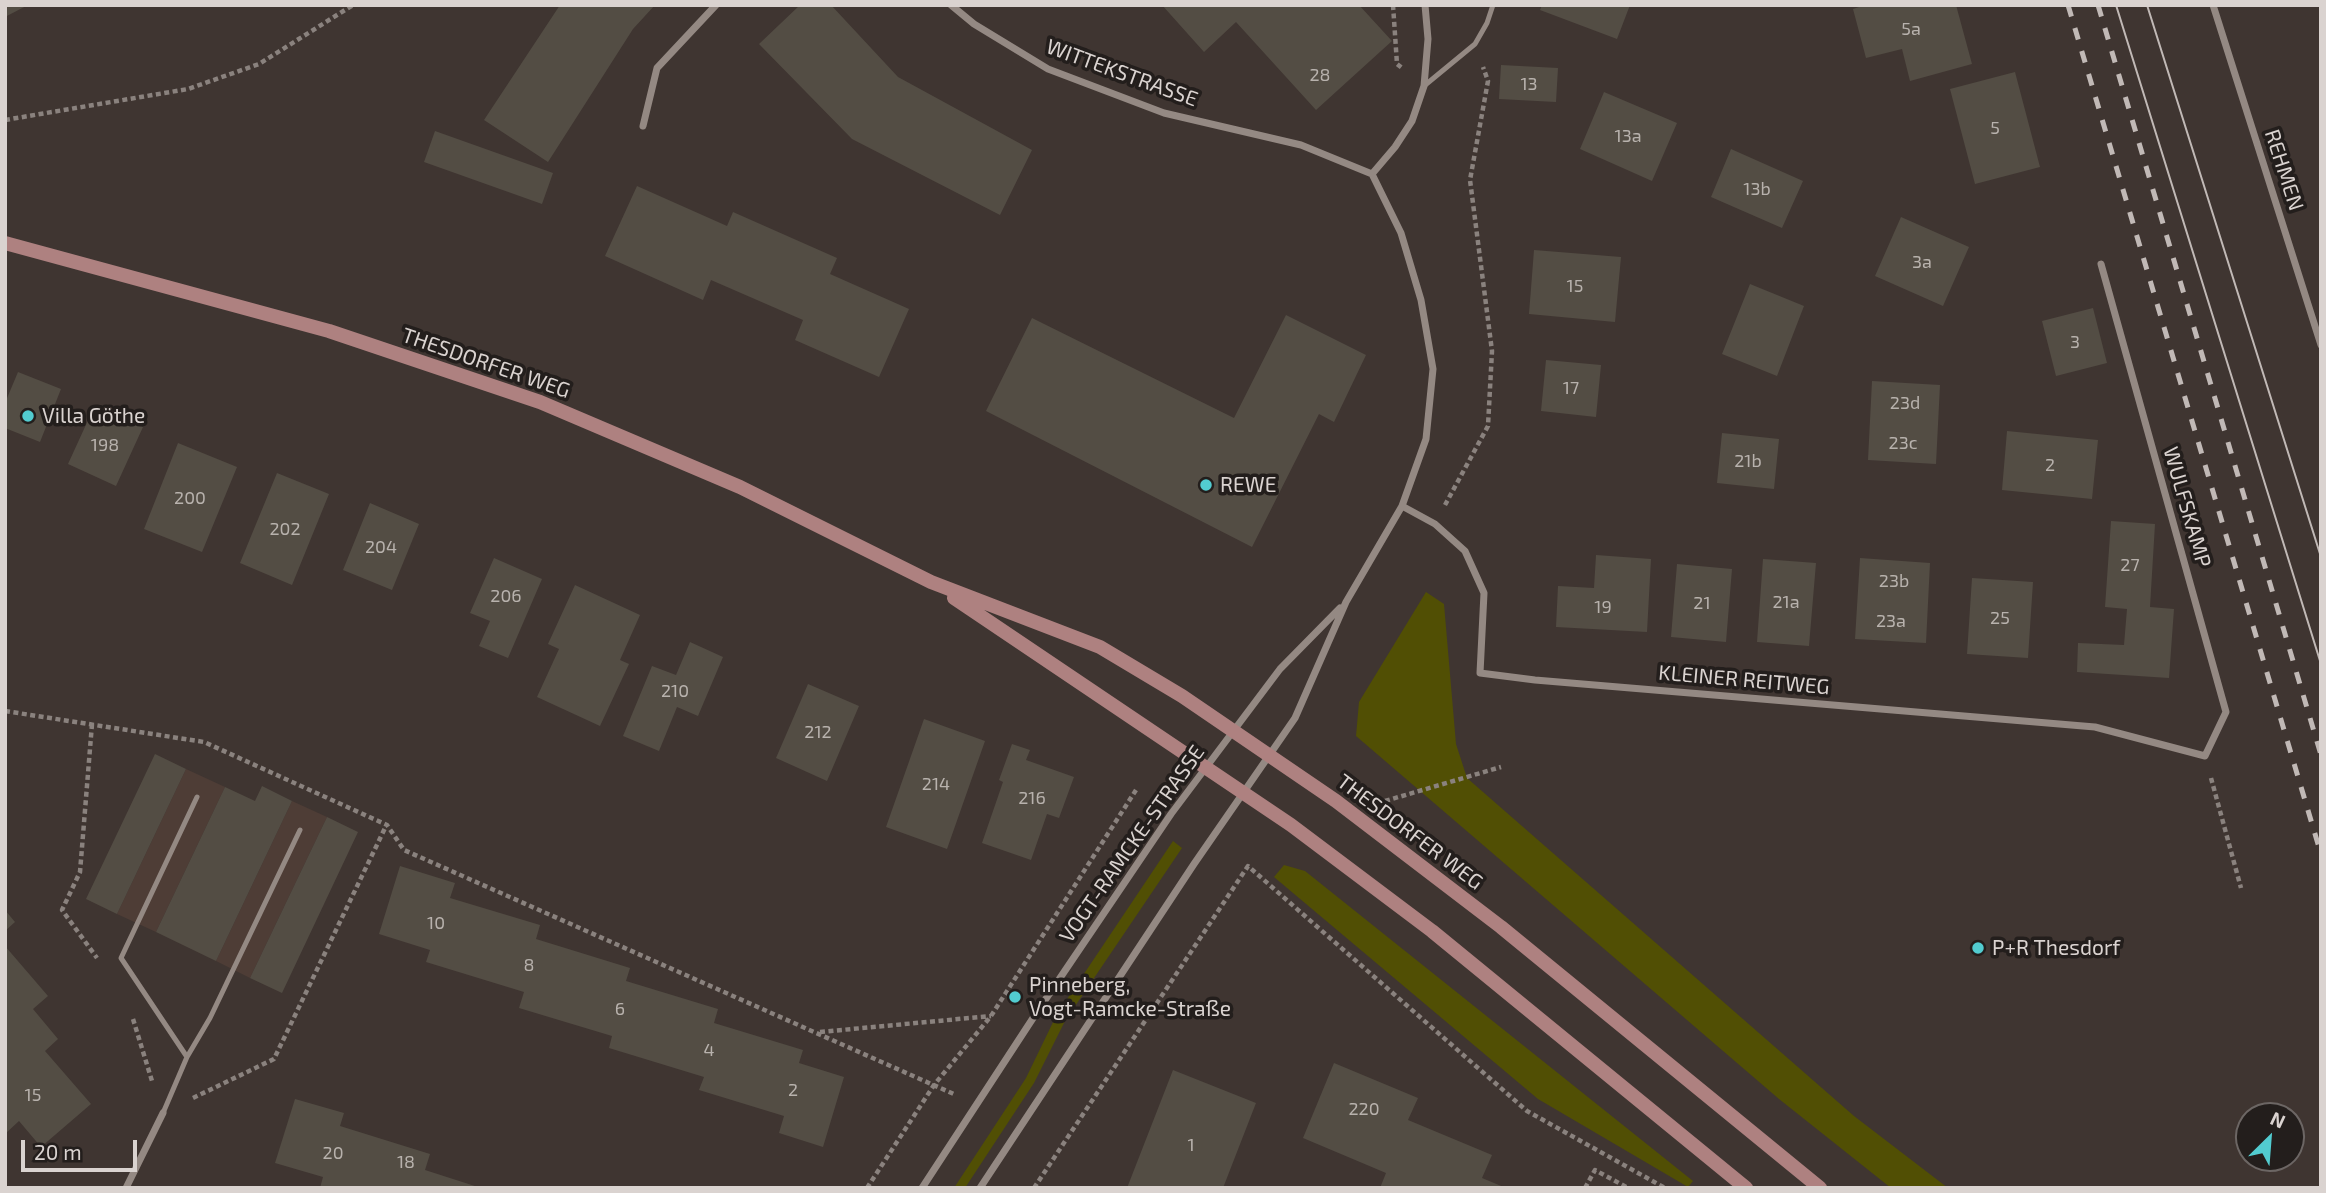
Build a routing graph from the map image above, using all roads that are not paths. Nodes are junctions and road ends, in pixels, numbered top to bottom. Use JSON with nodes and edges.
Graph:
{"nodes":[{"id":1,"x":716,"y":5,"type":"edge"},
{"id":2,"x":951,"y":5,"type":"edge"},
{"id":3,"x":1424,"y":5,"type":"edge"},
{"id":4,"x":1493,"y":5,"type":"edge"},
{"id":5,"x":2213,"y":5,"type":"edge"},
{"id":6,"x":1424,"y":86,"type":"junction"},
{"id":7,"x":643,"y":126,"type":"dead end"},
{"id":8,"x":1372,"y":174,"type":"junction"},
{"id":9,"x":5,"y":243,"type":"edge"},
{"id":10,"x":2101,"y":264,"type":"dead end"},
{"id":11,"x":2321,"y":345,"type":"edge"},
{"id":12,"x":1402,"y":506,"type":"junction"},
{"id":13,"x":931,"y":582,"type":"junction"},
{"id":14,"x":1346,"y":602,"type":"junction"},
{"id":15,"x":1233,"y":732,"type":"junction"},
{"id":16,"x":1269,"y":755,"type":"junction"},
{"id":17,"x":2205,"y":756,"type":"joint"},
{"id":18,"x":1206,"y":766,"type":"junction"},
{"id":19,"x":1244,"y":792,"type":"junction"},
{"id":20,"x":197,"y":797,"type":"dead end"},
{"id":21,"x":300,"y":830,"type":"dead end"},
{"id":22,"x":187,"y":1057,"type":"junction"},
{"id":23,"x":163,"y":1113,"type":"joint"},
{"id":24,"x":126,"y":1188,"type":"edge"},
{"id":25,"x":922,"y":1188,"type":"edge"},
{"id":26,"x":980,"y":1188,"type":"edge"},
{"id":27,"x":1746,"y":1188,"type":"edge"},
{"id":28,"x":1820,"y":1188,"type":"edge"}],
"edges":[{"from":1,"to":7,"type":"street"},
{"from":2,"to":8,"type":"street","name":"WITTEKSTRASSE"},
{"from":3,"to":6,"type":"street"},
{"from":4,"to":6,"type":"lane"},
{"from":5,"to":11,"type":"street","name":"REHMEN"},
{"from":6,"to":8,"type":"street"},
{"from":8,"to":12,"type":"street"},
{"from":9,"to":13,"type":"street","name":"THESDORFER WEG"},
{"from":10,"to":17,"type":"street","name":"WULFSKAMP"},
{"from":12,"to":14,"type":"street"},
{"from":12,"to":17,"type":"street","name":"KLEINER REITWEG"},
{"from":13,"to":15,"type":"street","name":"THESDORFER WEG"},
{"from":13,"to":18,"type":"street","name":"THESDORFER WEG"},
{"from":14,"to":15,"type":"street"},
{"from":14,"to":16,"type":"street"},
{"from":15,"to":16,"type":"street","name":"THESDORFER WEG"},
{"from":15,"to":18,"type":"street","name":"VOGT-RAMCKE-STRASSE"},
{"from":16,"to":19,"type":"street"},
{"from":16,"to":28,"type":"street","name":"THESDORFER WEG"},
{"from":18,"to":19,"type":"street","name":"THESDORFER WEG"},
{"from":18,"to":25,"type":"street","name":"VOGT-RAMCKE-STRASSE"},
{"from":19,"to":26,"type":"street"},
{"from":19,"to":27,"type":"street","name":"THESDORFER WEG"},
{"from":20,"to":22,"type":"lane"},
{"from":21,"to":22,"type":"lane"},
{"from":22,"to":23,"type":"lane"},
{"from":23,"to":24,"type":"street"}]}
